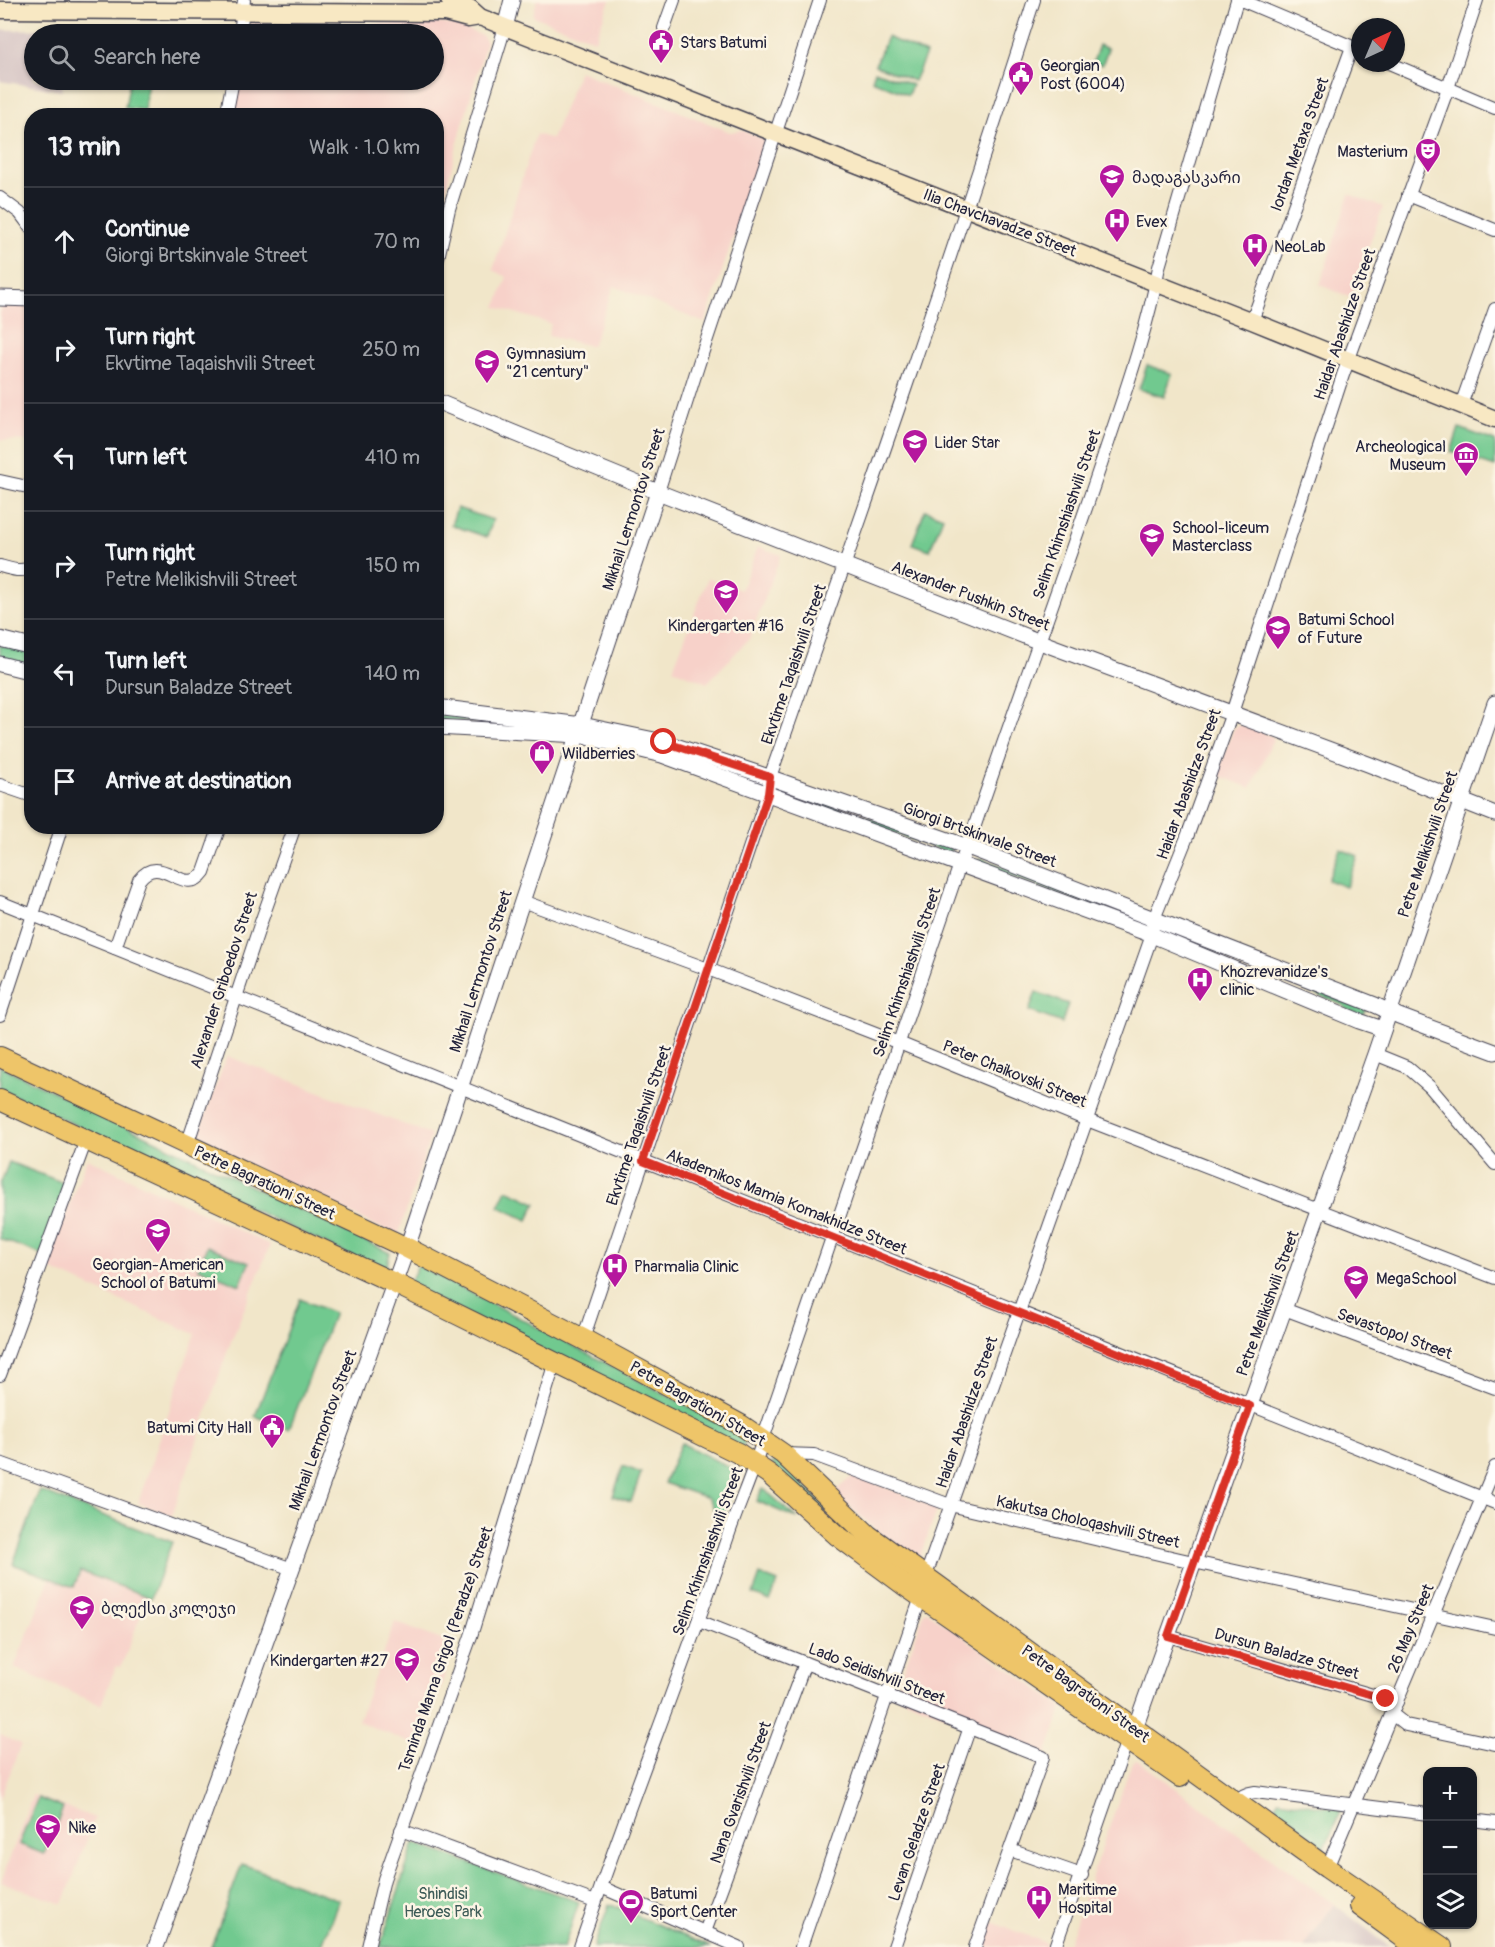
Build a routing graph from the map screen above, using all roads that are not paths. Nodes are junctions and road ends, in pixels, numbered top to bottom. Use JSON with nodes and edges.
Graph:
{"nodes":[{"id":1,"x":449,"y":0,"type":"edge"},
{"id":2,"x":512,"y":0,"type":"edge"},
{"id":3,"x":674,"y":0,"type":"edge"},
{"id":4,"x":820,"y":0,"type":"edge"},
{"id":5,"x":1034,"y":0,"type":"edge"},
{"id":6,"x":1239,"y":0,"type":"edge"},
{"id":7,"x":1477,"y":0,"type":"edge"},
{"id":8,"x":243,"y":5,"type":"edge"},
{"id":9,"x":0,"y":10,"type":"edge"},
{"id":10,"x":480,"y":17,"type":"junction"},
{"id":11,"x":241,"y":24,"type":"edge"},
{"id":12,"x":505,"y":27,"type":"junction"},
{"id":13,"x":664,"y":28,"type":"dead end"},
{"id":14,"x":1351,"y":47,"type":"edge"},
{"id":15,"x":1351,"y":62,"type":"edge"},
{"id":16,"x":1405,"y":70,"type":"edge"},
{"id":17,"x":1448,"y":88,"type":"junction"},
{"id":18,"x":231,"y":90,"type":"edge"},
{"id":19,"x":228,"y":108,"type":"edge"},
{"id":20,"x":1495,"y":108,"type":"edge"},
{"id":21,"x":774,"y":133,"type":"junction"},
{"id":22,"x":1408,"y":195,"type":"junction"},
{"id":23,"x":0,"y":198,"type":"edge"},
{"id":24,"x":966,"y":209,"type":"junction"},
{"id":25,"x":24,"y":218,"type":"edge"},
{"id":26,"x":1495,"y":230,"type":"edge"},
{"id":27,"x":444,"y":231,"type":"edge"},
{"id":28,"x":1156,"y":283,"type":"junction"},
{"id":29,"x":0,"y":298,"type":"edge"},
{"id":30,"x":24,"y":299,"type":"edge"},
{"id":31,"x":1495,"y":309,"type":"edge"},
{"id":32,"x":1252,"y":321,"type":"junction"},
{"id":33,"x":1349,"y":359,"type":"junction"},
{"id":34,"x":444,"y":404,"type":"edge"},
{"id":35,"x":1461,"y":405,"type":"junction"},
{"id":36,"x":1495,"y":419,"type":"edge"},
{"id":37,"x":0,"y":481,"type":"edge"},
{"id":38,"x":24,"y":486,"type":"edge"},
{"id":39,"x":658,"y":492,"type":"junction"},
{"id":40,"x":845,"y":565,"type":"junction"},
{"id":41,"x":0,"y":566,"type":"edge"},
{"id":42,"x":24,"y":570,"type":"edge"},
{"id":43,"x":0,"y":639,"type":"edge"},
{"id":44,"x":1040,"y":642,"type":"junction"},
{"id":45,"x":24,"y":644,"type":"edge"},
{"id":46,"x":0,"y":664,"type":"edge"},
{"id":47,"x":24,"y":670,"type":"edge"},
{"id":48,"x":1495,"y":702,"type":"edge"},
{"id":49,"x":444,"y":708,"type":"edge"},
{"id":50,"x":1232,"y":713,"type":"junction"},
{"id":51,"x":444,"y":727,"type":"edge"},
{"id":52,"x":580,"y":730,"type":"junction"},
{"id":53,"x":770,"y":777,"type":"junction"},
{"id":54,"x":0,"y":785,"type":"edge"},
{"id":55,"x":24,"y":793,"type":"edge"},
{"id":56,"x":768,"y":794,"type":"junction"},
{"id":57,"x":1460,"y":801,"type":"junction"},
{"id":58,"x":1495,"y":814,"type":"edge"},
{"id":59,"x":59,"y":834,"type":"edge"},
{"id":60,"x":217,"y":834,"type":"edge"},
{"id":61,"x":292,"y":834,"type":"edge"},
{"id":62,"x":968,"y":848,"type":"junction"},
{"id":63,"x":962,"y":863,"type":"junction"},
{"id":64,"x":522,"y":901,"type":"junction"},
{"id":65,"x":0,"y":902,"type":"edge"},
{"id":66,"x":33,"y":915,"type":"junction"},
{"id":67,"x":1153,"y":927,"type":"junction"},
{"id":68,"x":115,"y":948,"type":"junction"},
{"id":69,"x":708,"y":969,"type":"junction"},
{"id":70,"x":235,"y":997,"type":"junction"},
{"id":71,"x":1388,"y":1010,"type":"junction"},
{"id":72,"x":0,"y":1015,"type":"edge"},
{"id":73,"x":1383,"y":1029,"type":"junction"},
{"id":74,"x":899,"y":1043,"type":"junction"},
{"id":75,"x":1495,"y":1052,"type":"edge"},
{"id":76,"x":1375,"y":1054,"type":"junction"},
{"id":77,"x":0,"y":1057,"type":"edge"},
{"id":78,"x":460,"y":1087,"type":"junction"},
{"id":79,"x":0,"y":1100,"type":"edge"},
{"id":80,"x":1086,"y":1120,"type":"junction"},
{"id":81,"x":86,"y":1140,"type":"junction"},
{"id":82,"x":188,"y":1145,"type":"junction"},
{"id":83,"x":643,"y":1161,"type":"junction"},
{"id":84,"x":1495,"y":1164,"type":"edge"},
{"id":85,"x":1319,"y":1209,"type":"junction"},
{"id":86,"x":832,"y":1237,"type":"junction"},
{"id":87,"x":406,"y":1248,"type":"junction"},
{"id":88,"x":1495,"y":1278,"type":"edge"},
{"id":89,"x":394,"y":1283,"type":"junction"},
{"id":90,"x":1284,"y":1309,"type":"junction"},
{"id":91,"x":1018,"y":1312,"type":"junction"},
{"id":92,"x":583,"y":1339,"type":"junction"},
{"id":93,"x":555,"y":1362,"type":"junction"},
{"id":94,"x":0,"y":1375,"type":"edge"},
{"id":95,"x":1495,"y":1388,"type":"edge"},
{"id":96,"x":1250,"y":1406,"type":"junction"},
{"id":97,"x":762,"y":1438,"type":"junction"},
{"id":98,"x":783,"y":1454,"type":"junction"},
{"id":99,"x":0,"y":1463,"type":"edge"},
{"id":100,"x":755,"y":1464,"type":"junction"},
{"id":101,"x":1495,"y":1467,"type":"edge"},
{"id":102,"x":1482,"y":1499,"type":"junction"},
{"id":103,"x":1495,"y":1503,"type":"edge"},
{"id":104,"x":950,"y":1505,"type":"junction"},
{"id":105,"x":1194,"y":1562,"type":"junction"},
{"id":106,"x":292,"y":1569,"type":"junction"},
{"id":107,"x":925,"y":1578,"type":"junction"},
{"id":108,"x":921,"y":1597,"type":"junction"},
{"id":109,"x":1433,"y":1614,"type":"junction"},
{"id":110,"x":699,"y":1621,"type":"junction"},
{"id":111,"x":1495,"y":1628,"type":"edge"},
{"id":112,"x":1168,"y":1636,"type":"junction"},
{"id":113,"x":806,"y":1663,"type":"junction"},
{"id":114,"x":887,"y":1695,"type":"junction"},
{"id":115,"x":1394,"y":1708,"type":"junction"},
{"id":116,"x":970,"y":1727,"type":"junction"},
{"id":117,"x":1131,"y":1734,"type":"junction"},
{"id":118,"x":1495,"y":1744,"type":"edge"},
{"id":119,"x":1236,"y":1802,"type":"junction"},
{"id":120,"x":1353,"y":1804,"type":"junction"},
{"id":121,"x":1423,"y":1813,"type":"edge"},
{"id":122,"x":1477,"y":1821,"type":"edge"},
{"id":123,"x":1495,"y":1823,"type":"edge"},
{"id":124,"x":401,"y":1830,"type":"junction"},
{"id":125,"x":1010,"y":1850,"type":"junction"},
{"id":126,"x":1327,"y":1868,"type":"junction"},
{"id":127,"x":1082,"y":1875,"type":"junction"},
{"id":128,"x":601,"y":1887,"type":"junction"},
{"id":129,"x":595,"y":1902,"type":"junction"},
{"id":130,"x":705,"y":1932,"type":"junction"},
{"id":131,"x":156,"y":1947,"type":"edge"},
{"id":132,"x":368,"y":1947,"type":"edge"},
{"id":133,"x":580,"y":1947,"type":"edge"},
{"id":134,"x":739,"y":1947,"type":"edge"},
{"id":135,"x":801,"y":1947,"type":"edge"},
{"id":136,"x":894,"y":1947,"type":"edge"},
{"id":137,"x":975,"y":1947,"type":"edge"},
{"id":138,"x":1056,"y":1947,"type":"edge"},
{"id":139,"x":1416,"y":1947,"type":"edge"},
{"id":140,"x":1442,"y":1947,"type":"edge"}],
"edges":[{"from":1,"to":10,"type":"main road"},
{"from":2,"to":12,"type":"street"},
{"from":3,"to":13,"type":"street"},
{"from":4,"to":21,"type":"street","name":"Mikhail Lermontov Street"},
{"from":5,"to":24,"type":"street","name":"Ekvtime Taqaishvili Street"},
{"from":6,"to":14,"type":"street"},
{"from":6,"to":28,"type":"street","name":"Selim Khimshiashvili Street"},
{"from":7,"to":17,"type":"street","name":"Haidar Abashidze Street"},
{"from":8,"to":9,"type":"main road"},
{"from":8,"to":10,"type":"main road"},
{"from":8,"to":11,"type":"street"},
{"from":10,"to":12,"type":"main road","name":"Ilia Chavchavadze Street"},
{"from":12,"to":21,"type":"main road","name":"Ilia Chavchavadze Street"},
{"from":12,"to":27,"type":"street"},
{"from":15,"to":32,"type":"street","name":"Iordan Metaxa Street"},
{"from":16,"to":17,"type":"street"},
{"from":17,"to":20,"type":"street"},
{"from":17,"to":22,"type":"street","name":"Haidar Abashidze Street"},
{"from":18,"to":19,"type":"street"},
{"from":21,"to":24,"type":"main road","name":"Ilia Chavchavadze Street"},
{"from":21,"to":39,"type":"street","name":"Mikhail Lermontov Street"},
{"from":22,"to":26,"type":"street"},
{"from":22,"to":33,"type":"street","name":"Haidar Abashidze Street"},
{"from":23,"to":25,"type":"street"},
{"from":24,"to":28,"type":"main road","name":"Ilia Chavchavadze Street"},
{"from":24,"to":40,"type":"street","name":"Ekvtime Taqaishvili Street"},
{"from":28,"to":32,"type":"main road","name":"Ilia Chavchavadze Street"},
{"from":28,"to":44,"type":"street","name":"Selim Khimshiashvili Street"},
{"from":29,"to":30,"type":"street"},
{"from":31,"to":35,"type":"street"},
{"from":32,"to":33,"type":"main road","name":"Ilia Chavchavadze Street"},
{"from":33,"to":35,"type":"main road","name":"Ilia Chavchavadze Street"},
{"from":33,"to":50,"type":"street","name":"Haidar Abashidze Street"},
{"from":34,"to":39,"type":"street","name":"Alexander Pushkin Street"},
{"from":35,"to":36,"type":"main road","name":"Ilia Chavchavadze Street"},
{"from":37,"to":38,"type":"street"},
{"from":39,"to":40,"type":"street","name":"Alexander Pushkin Street"},
{"from":39,"to":52,"type":"street","name":"Mikhail Lermontov Street"},
{"from":40,"to":44,"type":"street","name":"Alexander Pushkin Street"},
{"from":40,"to":53,"type":"street","name":"Ekvtime Taqaishvili Street"},
{"from":41,"to":42,"type":"street"},
{"from":43,"to":45,"type":"street"},
{"from":44,"to":50,"type":"street","name":"Alexander Pushkin Street"},
{"from":44,"to":62,"type":"street","name":"Selim Khimshiashvili Street"},
{"from":46,"to":47,"type":"street"},
{"from":48,"to":57,"type":"street","name":"Petre Melikishvili Street"},
{"from":49,"to":52,"type":"street","name":"Giorgi Brtskinvale Street"},
{"from":50,"to":57,"type":"street","name":"Alexander Pushkin Street"},
{"from":50,"to":67,"type":"street","name":"Haidar Abashidze Street"},
{"from":51,"to":52,"type":"street","name":"Giorgi Brtskinvale Street"},
{"from":52,"to":53,"type":"street","name":"Giorgi Brtskinvale Street"},
{"from":52,"to":56,"type":"street","name":"Giorgi Brtskinvale Street"},
{"from":52,"to":64,"type":"street","name":"Mikhail Lermontov Street"},
{"from":53,"to":56,"type":"street","name":"Ekvtime Taqaishvili Street"},
{"from":53,"to":62,"type":"street","name":"Giorgi Brtskinvale Street"},
{"from":54,"to":55,"type":"street"},
{"from":56,"to":63,"type":"street","name":"Giorgi Brtskinvale Street"},
{"from":56,"to":69,"type":"street","name":"Ekvtime Taqaishvili Street"},
{"from":57,"to":58,"type":"street","name":"Alexander Pushkin Street"},
{"from":57,"to":71,"type":"street","name":"Petre Melikishvili Street"},
{"from":59,"to":66,"type":"street"},
{"from":60,"to":68,"type":"street"},
{"from":61,"to":70,"type":"street","name":"Alexander Griboedov Street"},
{"from":62,"to":63,"type":"street","name":"Selim Khimshiashvili Street"},
{"from":62,"to":67,"type":"street","name":"Giorgi Brtskinvale Street"},
{"from":63,"to":67,"type":"street","name":"Giorgi Brtskinvale Street"},
{"from":63,"to":74,"type":"street","name":"Selim Khimshiashvili Street"},
{"from":64,"to":69,"type":"street","name":"Peter Chaikovski Street"},
{"from":64,"to":78,"type":"street","name":"Mikhail Lermontov Street"},
{"from":65,"to":66,"type":"street","name":"Akademikos Mamia Komakhidze Street"},
{"from":66,"to":68,"type":"street","name":"Akademikos Mamia Komakhidze Street"},
{"from":66,"to":72,"type":"street"},
{"from":67,"to":71,"type":"street","name":"Giorgi Brtskinvale Street"},
{"from":67,"to":73,"type":"street","name":"Giorgi Brtskinvale Street"},
{"from":67,"to":80,"type":"street","name":"Haidar Abashidze Street"},
{"from":68,"to":70,"type":"street","name":"Akademikos Mamia Komakhidze Street"},
{"from":69,"to":74,"type":"street","name":"Peter Chaikovski Street"},
{"from":69,"to":83,"type":"street","name":"Ekvtime Taqaishvili Street"},
{"from":70,"to":78,"type":"street","name":"Akademikos Mamia Komakhidze Street"},
{"from":70,"to":82,"type":"street","name":"Alexander Griboedov Street"},
{"from":71,"to":73,"type":"street","name":"Petre Melikishvili Street"},
{"from":71,"to":75,"type":"street","name":"Giorgi Brtskinvale Street"},
{"from":73,"to":76,"type":"street","name":"Petre Melikishvili Street"},
{"from":74,"to":80,"type":"street","name":"Peter Chaikovski Street"},
{"from":74,"to":86,"type":"street","name":"Selim Khimshiashvili Street"},
{"from":76,"to":84,"type":"street"},
{"from":76,"to":85,"type":"street","name":"Petre Melikishvili Street"},
{"from":77,"to":82,"type":"main road","name":"Petre Bagrationi Street"},
{"from":78,"to":83,"type":"street","name":"Akademikos Mamia Komakhidze Street"},
{"from":78,"to":87,"type":"street","name":"Mikhail Lermontov Street"},
{"from":79,"to":81,"type":"main road","name":"Petre Bagrationi Street"},
{"from":80,"to":85,"type":"street","name":"Peter Chaikovski Street"},
{"from":80,"to":91,"type":"street","name":"Haidar Abashidze Street"},
{"from":81,"to":89,"type":"main road","name":"Petre Bagrationi Street"},
{"from":81,"to":94,"type":"street"},
{"from":82,"to":87,"type":"main road","name":"Petre Bagrationi Street"},
{"from":83,"to":86,"type":"street","name":"Akademikos Mamia Komakhidze Street"},
{"from":83,"to":92,"type":"street","name":"Ekvtime Taqaishvili Street"},
{"from":85,"to":88,"type":"street","name":"Peter Chaikovski Street"},
{"from":85,"to":90,"type":"street","name":"Petre Melikishvili Street"},
{"from":86,"to":91,"type":"street","name":"Akademikos Mamia Komakhidze Street"},
{"from":86,"to":97,"type":"street","name":"Selim Khimshiashvili Street"},
{"from":87,"to":89,"type":"street","name":"Mikhail Lermontov Street"},
{"from":87,"to":92,"type":"main road","name":"Petre Bagrationi Street"},
{"from":89,"to":93,"type":"main road","name":"Petre Bagrationi Street"},
{"from":89,"to":106,"type":"street","name":"Mikhail Lermontov Street"},
{"from":90,"to":95,"type":"street","name":"Sevastopol Street"},
{"from":90,"to":96,"type":"street","name":"Petre Melikishvili Street"},
{"from":91,"to":96,"type":"street","name":"Akademikos Mamia Komakhidze Street"},
{"from":91,"to":104,"type":"street","name":"Haidar Abashidze Street"},
{"from":92,"to":97,"type":"main road","name":"Petre Bagrationi Street"},
{"from":93,"to":100,"type":"main road","name":"Petre Bagrationi Street"},
{"from":93,"to":124,"type":"street","name":"Tsminda Mama Grigol (Peradze) Street"},
{"from":96,"to":102,"type":"street","name":"Akademikos Mamia Komakhidze Street"},
{"from":96,"to":105,"type":"street","name":"Petre Melikishvili Street"},
{"from":97,"to":98,"type":"main road","name":"Petre Bagrationi Street"},
{"from":97,"to":100,"type":"street","name":"Selim Khimshiashvili Street"},
{"from":98,"to":104,"type":"street","name":"Kakutsa Choloqashvili Street"},
{"from":98,"to":107,"type":"main road","name":"Petre Bagrationi Street"},
{"from":99,"to":106,"type":"street"},
{"from":100,"to":108,"type":"main road","name":"Petre Bagrationi Street"},
{"from":100,"to":110,"type":"street","name":"Selim Khimshiashvili Street"},
{"from":101,"to":102,"type":"street","name":"26 May Street"},
{"from":102,"to":103,"type":"street","name":"Akademikos Mamia Komakhidze Street"},
{"from":102,"to":109,"type":"street","name":"26 May Street"},
{"from":104,"to":105,"type":"street","name":"Kakutsa Choloqashvili Street"},
{"from":104,"to":107,"type":"street","name":"Haidar Abashidze Street"},
{"from":105,"to":109,"type":"street","name":"Kakutsa Choloqashvili Street"},
{"from":105,"to":112,"type":"street","name":"Petre Melikishvili Street"},
{"from":106,"to":131,"type":"street","name":"Mikhail Lermontov Street"},
{"from":107,"to":117,"type":"main road","name":"Petre Bagrationi Street"},
{"from":108,"to":114,"type":"street"},
{"from":108,"to":117,"type":"main road","name":"Petre Bagrationi Street"},
{"from":109,"to":111,"type":"street","name":"Kakutsa Choloqashvili Street"},
{"from":109,"to":115,"type":"street","name":"26 May Street"},
{"from":110,"to":113,"type":"street","name":"Lado Seidishvili Street"},
{"from":110,"to":128,"type":"street","name":"Selim Khimshiashvili Street"},
{"from":112,"to":115,"type":"street","name":"Dursun Baladze Street"},
{"from":112,"to":117,"type":"street","name":"Petre Melikishvili Street"},
{"from":113,"to":114,"type":"street","name":"Lado Seidishvili Street"},
{"from":113,"to":130,"type":"street","name":"Nana Gvarishvili Street"},
{"from":114,"to":116,"type":"street","name":"Lado Seidishvili Street"},
{"from":114,"to":135,"type":"street"},
{"from":115,"to":118,"type":"street","name":"Dursun Baladze Street"},
{"from":115,"to":120,"type":"street","name":"26 May Street"},
{"from":116,"to":125,"type":"street","name":"Lado Seidishvili Street"},
{"from":116,"to":136,"type":"street","name":"Levan Geladze Street"},
{"from":117,"to":119,"type":"main road","name":"Petre Bagrationi Street"},
{"from":117,"to":127,"type":"street","name":"Petre Melikishvili Street"},
{"from":117,"to":139,"type":"main road","name":"Petre Bagrationi Street"},
{"from":119,"to":120,"type":"street"},
{"from":119,"to":126,"type":"main road","name":"Petre Bagrationi Street"},
{"from":120,"to":121,"type":"street"},
{"from":120,"to":126,"type":"street","name":"26 May Street"},
{"from":122,"to":123,"type":"street"},
{"from":124,"to":129,"type":"street"},
{"from":124,"to":132,"type":"street","name":"Tsminda Mama Grigol (Peradze) Street"},
{"from":125,"to":127,"type":"street"},
{"from":125,"to":137,"type":"street"},
{"from":126,"to":140,"type":"main road","name":"Petre Bagrationi Street"},
{"from":127,"to":138,"type":"street","name":"Petre Melikishvili Street"},
{"from":128,"to":129,"type":"street","name":"Selim Khimshiashvili Street"},
{"from":128,"to":130,"type":"street"},
{"from":129,"to":133,"type":"street","name":"Selim Khimshiashvili Street"},
{"from":130,"to":134,"type":"street"}]}
